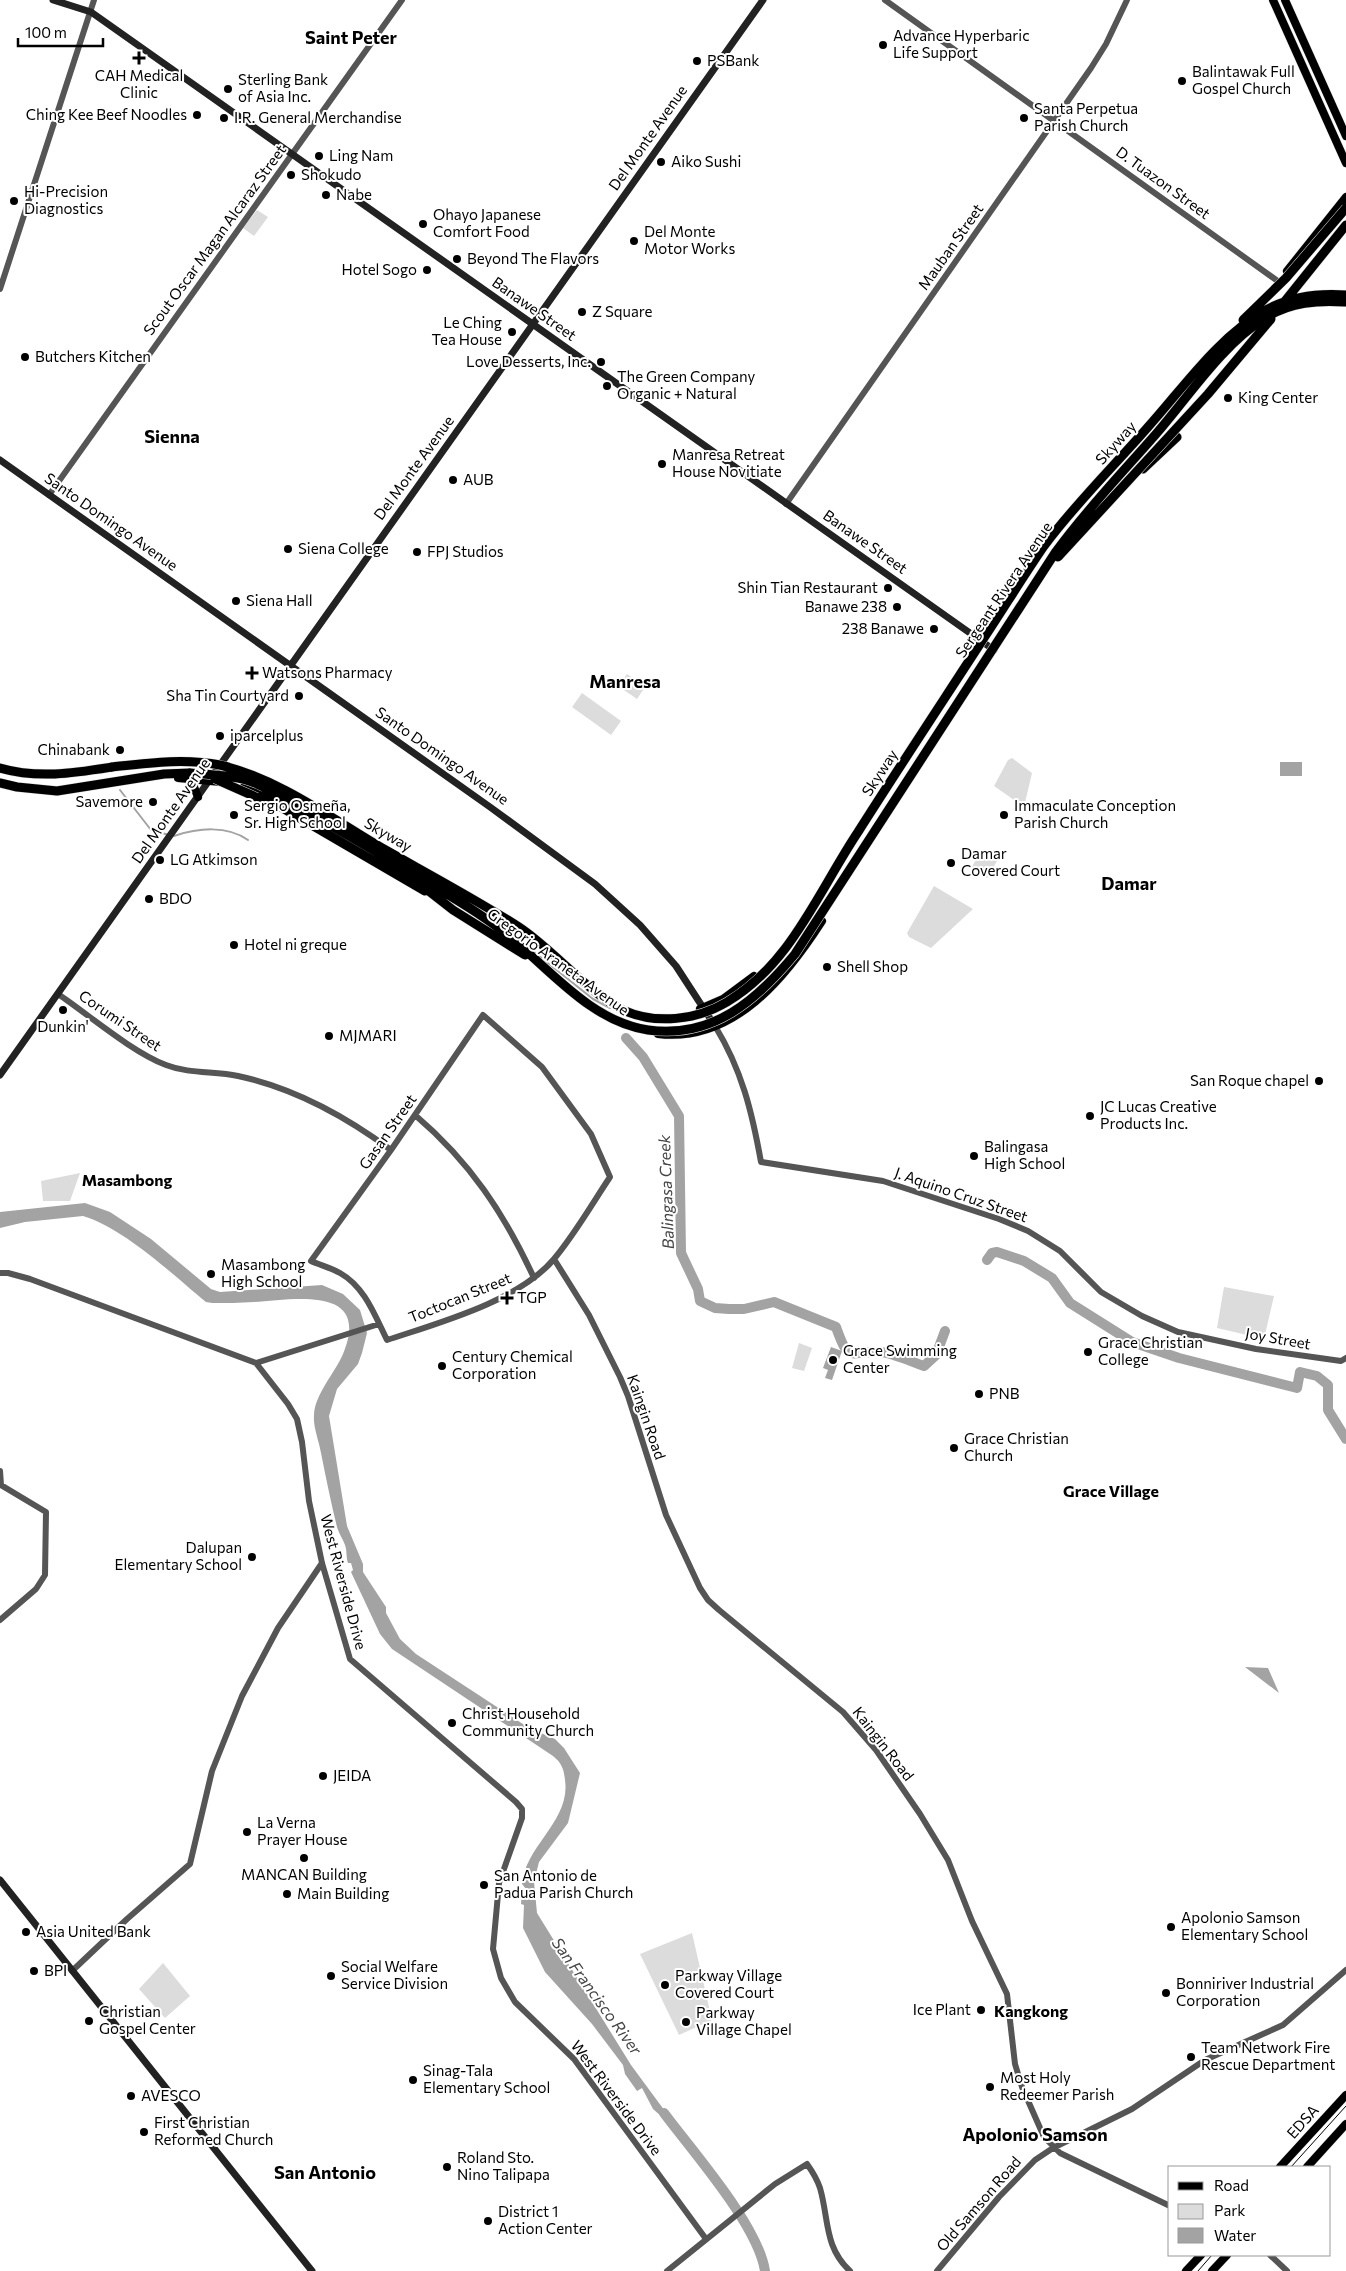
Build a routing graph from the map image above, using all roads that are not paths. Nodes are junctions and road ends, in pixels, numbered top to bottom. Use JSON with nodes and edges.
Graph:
{"nodes":[{"id":1,"x":53,"y":0,"type":"edge"},
{"id":2,"x":94,"y":0,"type":"edge"},
{"id":3,"x":402,"y":0,"type":"edge"},
{"id":4,"x":763,"y":0,"type":"edge"},
{"id":5,"x":885,"y":0,"type":"edge"},
{"id":6,"x":1127,"y":0,"type":"edge"},
{"id":7,"x":1273,"y":0,"type":"edge"},
{"id":8,"x":1285,"y":0,"type":"edge"},
{"id":9,"x":90,"y":12,"type":"junction"},
{"id":10,"x":1054,"y":121,"type":"junction"},
{"id":11,"x":1346,"y":136,"type":"edge"},
{"id":12,"x":292,"y":154,"type":"junction"},
{"id":13,"x":1346,"y":164,"type":"edge"},
{"id":14,"x":1346,"y":197,"type":"edge"},
{"id":15,"x":1346,"y":208,"type":"edge"},
{"id":16,"x":1346,"y":224,"type":"edge"},
{"id":17,"x":1279,"y":282,"type":"junction"},
{"id":18,"x":0,"y":289,"type":"edge"},
{"id":19,"x":1346,"y":296,"type":"edge"},
{"id":20,"x":1346,"y":302,"type":"edge"},
{"id":21,"x":1273,"y":310,"type":"junction"},
{"id":22,"x":533,"y":326,"type":"junction"},
{"id":23,"x":1184,"y":386,"type":"junction"},
{"id":24,"x":1176,"y":397,"type":"junction"},
{"id":25,"x":1184,"y":405,"type":"junction"},
{"id":26,"x":1178,"y":437,"type":"dead end"},
{"id":27,"x":0,"y":460,"type":"edge"},
{"id":28,"x":1131,"y":478,"type":"junction"},
{"id":29,"x":49,"y":495,"type":"junction"},
{"id":30,"x":786,"y":504,"type":"junction"},
{"id":31,"x":1047,"y":568,"type":"junction"},
{"id":32,"x":1038,"y":579,"type":"junction"},
{"id":33,"x":984,"y":643,"type":"junction"},
{"id":34,"x":994,"y":650,"type":"junction"},
{"id":35,"x":290,"y":666,"type":"junction"},
{"id":36,"x":184,"y":761,"type":"junction"},
{"id":37,"x":221,"y":764,"type":"junction"},
{"id":38,"x":0,"y":769,"type":"edge"},
{"id":39,"x":245,"y":771,"type":"junction"},
{"id":40,"x":188,"y":775,"type":"junction"},
{"id":41,"x":214,"y":778,"type":"junction"},
{"id":42,"x":0,"y":783,"type":"edge"},
{"id":43,"x":198,"y":797,"type":"junction"},
{"id":44,"x":485,"y":915,"type":"junction"},
{"id":45,"x":541,"y":944,"type":"junction"},
{"id":46,"x":550,"y":971,"type":"junction"},
{"id":47,"x":58,"y":994,"type":"junction"},
{"id":48,"x":704,"y":1008,"type":"junction"},
{"id":49,"x":715,"y":1026,"type":"junction"},
{"id":50,"x":0,"y":1075,"type":"edge"},
{"id":51,"x":415,"y":1115,"type":"junction"},
{"id":52,"x":391,"y":1150,"type":"junction"},
{"id":53,"x":762,"y":1162,"type":"joint"},
{"id":54,"x":610,"y":1177,"type":"joint"},
{"id":55,"x":554,"y":1259,"type":"junction"},
{"id":56,"x":0,"y":1273,"type":"edge"},
{"id":57,"x":534,"y":1278,"type":"junction"},
{"id":58,"x":379,"y":1324,"type":"junction"},
{"id":59,"x":1211,"y":1339,"type":"joint"},
{"id":60,"x":1343,"y":1360,"type":"edge"},
{"id":61,"x":256,"y":1363,"type":"junction"},
{"id":62,"x":0,"y":1471,"type":"edge"},
{"id":63,"x":322,"y":1563,"type":"junction"},
{"id":64,"x":0,"y":1620,"type":"edge"},
{"id":65,"x":0,"y":1880,"type":"edge"},
{"id":66,"x":1346,"y":1970,"type":"edge"},
{"id":67,"x":72,"y":1971,"type":"junction"},
{"id":68,"x":1346,"y":2094,"type":"edge"},
{"id":69,"x":1346,"y":2124,"type":"edge"},
{"id":70,"x":1053,"y":2148,"type":"junction"},
{"id":71,"x":1281,"y":2166,"type":"edge"},
{"id":72,"x":1308,"y":2166,"type":"edge"},
{"id":73,"x":1168,"y":2205,"type":"edge"},
{"id":74,"x":706,"y":2239,"type":"junction"},
{"id":75,"x":1200,"y":2256,"type":"edge"},
{"id":76,"x":1226,"y":2256,"type":"edge"},
{"id":77,"x":1271,"y":2256,"type":"edge"},
{"id":78,"x":312,"y":2271,"type":"edge"},
{"id":79,"x":666,"y":2271,"type":"edge"},
{"id":80,"x":850,"y":2271,"type":"edge"},
{"id":81,"x":937,"y":2271,"type":"edge"},
{"id":82,"x":1186,"y":2271,"type":"edge"},
{"id":83,"x":1212,"y":2271,"type":"edge"},
{"id":84,"x":1287,"y":2271,"type":"edge"}],
"edges":[{"from":1,"to":9,"type":"main road","name":"Banawe Street"},
{"from":2,"to":9,"type":"street"},
{"from":3,"to":12,"type":"street","name":"Scout Oscar Magan Alcaraz Street"},
{"from":4,"to":22,"type":"main road","name":"Del Monte Avenue"},
{"from":5,"to":10,"type":"street","name":"D. Tuazon Street"},
{"from":6,"to":10,"type":"street","name":"Mauban Street"},
{"from":7,"to":13,"type":"main road"},
{"from":8,"to":11,"type":"main road"},
{"from":9,"to":12,"type":"main road","name":"Banawe Street"},
{"from":9,"to":18,"type":"street"},
{"from":10,"to":17,"type":"street","name":"D. Tuazon Street"},
{"from":10,"to":30,"type":"street","name":"Mauban Street"},
{"from":12,"to":22,"type":"main road","name":"Banawe Street"},
{"from":12,"to":29,"type":"street","name":"Scout Oscar Magan Alcaraz Street"},
{"from":14,"to":17,"type":"main road","name":"Sergeant Rivera Avenue"},
{"from":15,"to":23,"type":"highway","name":"Skyway","bridge":true},
{"from":16,"to":21,"type":"main road","name":"Sergeant Rivera Avenue"},
{"from":16,"to":28,"type":"highway","name":"Skyway","bridge":true},
{"from":17,"to":24,"type":"main road","name":"Sergeant Rivera Avenue"},
{"from":19,"to":21,"type":"main road"},
{"from":19,"to":23,"type":"highway","name":"Skyway","bridge":true},
{"from":20,"to":32,"type":"highway","name":"Skyway","bridge":true},
{"from":21,"to":25,"type":"main road","name":"Sergeant Rivera Avenue"},
{"from":21,"to":31,"type":"main road","name":"Sergeant Rivera Avenue"},
{"from":22,"to":30,"type":"main road","name":"Banawe Street"},
{"from":22,"to":35,"type":"main road","name":"Del Monte Avenue"},
{"from":23,"to":45,"type":"highway","name":"Skyway","bridge":true},
{"from":24,"to":25,"type":"main road"},
{"from":24,"to":33,"type":"main road","name":"Sergeant Rivera Avenue"},
{"from":25,"to":31,"type":"main road","name":"Sergeant Rivera Avenue"},
{"from":26,"to":28,"type":"highway","bridge":true},
{"from":27,"to":29,"type":"main road","name":"Santo Domingo Avenue"},
{"from":28,"to":32,"type":"highway","name":"Skyway","bridge":true},
{"from":29,"to":35,"type":"main road","name":"Santo Domingo Avenue"},
{"from":30,"to":33,"type":"main road","name":"Banawe Street"},
{"from":31,"to":34,"type":"main road","name":"Sergeant Rivera Avenue"},
{"from":32,"to":46,"type":"highway","name":"Skyway","bridge":true},
{"from":33,"to":34,"type":"main road","name":"Banawe Street"},
{"from":33,"to":48,"type":"main road","name":"Sergeant Rivera Avenue"},
{"from":34,"to":49,"type":"main road","name":"Sergeant Rivera Avenue"},
{"from":35,"to":37,"type":"main road","name":"Del Monte Avenue"},
{"from":35,"to":48,"type":"main road","name":"Santo Domingo Avenue"},
{"from":36,"to":38,"type":"highway","name":"Skyway","bridge":true},
{"from":36,"to":45,"type":"highway","name":"Skyway","bridge":true},
{"from":36,"to":45,"type":"highway","name":"Skyway","bridge":true},
{"from":37,"to":38,"type":"main road","name":"Gregorio Araneta Avenue"},
{"from":37,"to":39,"type":"main road","name":"Gregorio Araneta Avenue"},
{"from":37,"to":41,"type":"main road","name":"Del Monte Avenue"},
{"from":39,"to":41,"type":"main road"},
{"from":39,"to":44,"type":"main road","name":"Gregorio Araneta Avenue"},
{"from":40,"to":41,"type":"highway","name":"Skyway","bridge":true},
{"from":40,"to":42,"type":"highway","name":"Skyway"},
{"from":40,"to":43,"type":"main road"},
{"from":40,"to":46,"type":"highway","name":"Skyway","bridge":true},
{"from":41,"to":43,"type":"main road","name":"Del Monte Avenue"},
{"from":41,"to":44,"type":"main road","name":"Gregorio Araneta Avenue"},
{"from":41,"to":46,"type":"highway","name":"Skyway","bridge":true},
{"from":43,"to":47,"type":"main road","name":"Del Monte Avenue"},
{"from":44,"to":48,"type":"main road","name":"Gregorio Araneta Avenue"},
{"from":44,"to":49,"type":"main road","name":"Gregorio Araneta Avenue"},
{"from":47,"to":50,"type":"main road","name":"Del Monte Avenue"},
{"from":47,"to":52,"type":"street","name":"Corumi Street"},
{"from":48,"to":49,"type":"main road","name":"Santo Domingo Avenue"},
{"from":49,"to":53,"type":"street","name":"Santo Domingo Avenue"},
{"from":51,"to":52,"type":"street","name":"Gasan Street"},
{"from":51,"to":54,"type":"street","name":"Gasan Street"},
{"from":51,"to":57,"type":"street"},
{"from":52,"to":58,"type":"street","name":"Gasan Street"},
{"from":53,"to":59,"type":"street","name":"J. Aquino Cruz Street"},
{"from":54,"to":55,"type":"street","name":"Toctocan Street"},
{"from":55,"to":57,"type":"street","name":"Toctocan Street"},
{"from":55,"to":70,"type":"street","name":"Kaingin Road"},
{"from":56,"to":61,"type":"street"},
{"from":57,"to":58,"type":"street","name":"Toctocan Street"},
{"from":58,"to":61,"type":"street"},
{"from":59,"to":60,"type":"street","name":"Joy Street"},
{"from":61,"to":63,"type":"street","name":"West Riverside Drive"},
{"from":62,"to":64,"type":"street"},
{"from":63,"to":67,"type":"street"},
{"from":63,"to":74,"type":"street","name":"West Riverside Drive"},
{"from":65,"to":67,"type":"main road"},
{"from":66,"to":70,"type":"street","name":"Old Samson Road"},
{"from":67,"to":78,"type":"main road"},
{"from":68,"to":71,"type":"main road","name":"EDSA"},
{"from":69,"to":72,"type":"main road"},
{"from":70,"to":73,"type":"street","name":"Kaingin Road"},
{"from":70,"to":81,"type":"street","name":"Old Samson Road"},
{"from":74,"to":79,"type":"street"},
{"from":74,"to":80,"type":"street"},
{"from":75,"to":82,"type":"main road"},
{"from":76,"to":83,"type":"main road"},
{"from":77,"to":84,"type":"street"}]}
